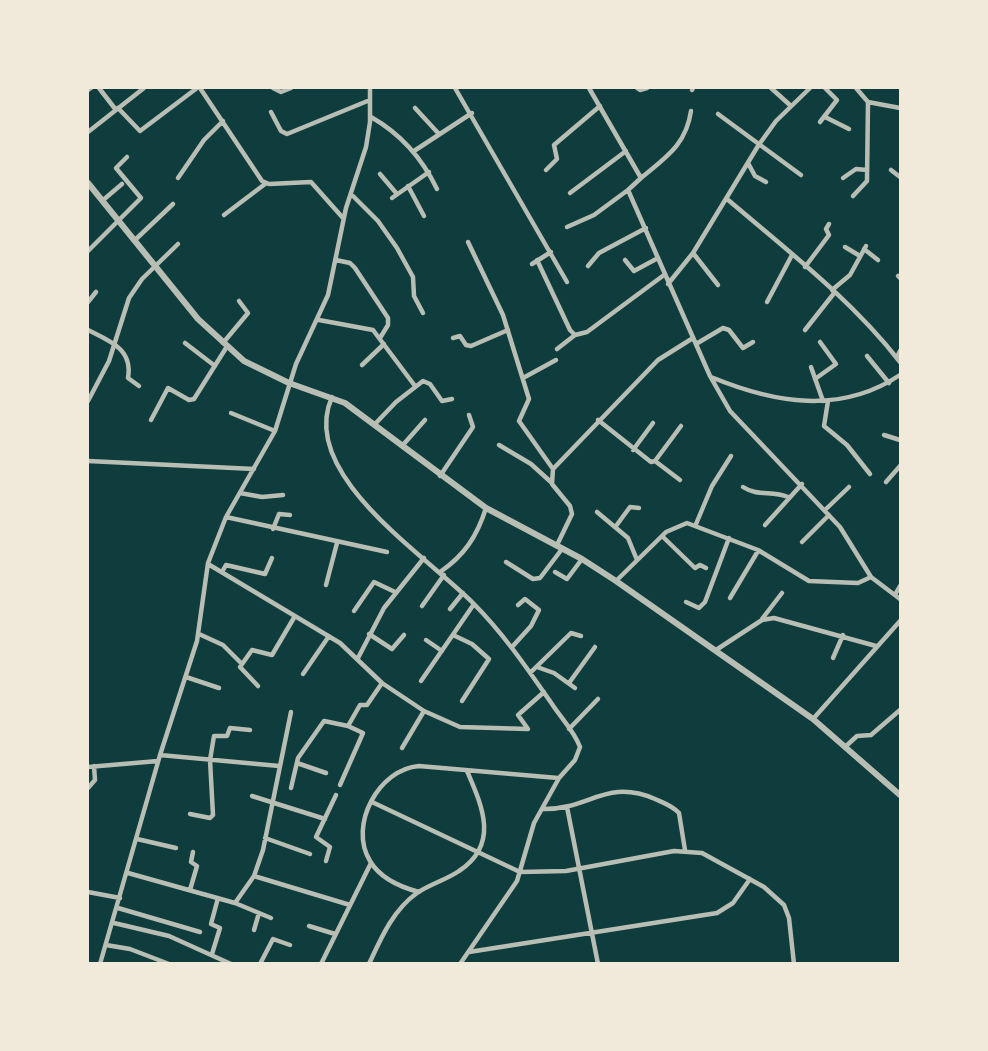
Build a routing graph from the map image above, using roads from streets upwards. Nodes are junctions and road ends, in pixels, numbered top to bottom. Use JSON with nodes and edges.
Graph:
{"nodes":[{"id":1,"x":99,"y":88,"type":"edge"},
{"id":2,"x":144,"y":88,"type":"edge"},
{"id":3,"x":199,"y":88,"type":"edge"},
{"id":4,"x":273,"y":88,"type":"edge"},
{"id":5,"x":291,"y":88,"type":"edge"},
{"id":6,"x":370,"y":88,"type":"edge"},
{"id":7,"x":454,"y":88,"type":"edge"},
{"id":8,"x":589,"y":88,"type":"edge"},
{"id":9,"x":637,"y":88,"type":"edge"},
{"id":10,"x":647,"y":88,"type":"edge"},
{"id":11,"x":771,"y":88,"type":"edge"},
{"id":12,"x":810,"y":88,"type":"edge"},
{"id":13,"x":825,"y":88,"type":"edge"},
{"id":14,"x":856,"y":88,"type":"edge"},
{"id":15,"x":370,"y":100,"type":"junction"},
{"id":16,"x":868,"y":102,"type":"junction"},
{"id":17,"x":600,"y":106,"type":"junction"},
{"id":18,"x":791,"y":106,"type":"junction"},
{"id":19,"x":415,"y":108,"type":"dead end"},
{"id":20,"x":901,"y":108,"type":"edge"},
{"id":21,"x":117,"y":109,"type":"junction"},
{"id":22,"x":691,"y":111,"type":"dead end"},
{"id":23,"x":271,"y":112,"type":"dead end"},
{"id":24,"x":472,"y":113,"type":"junction"},
{"id":25,"x":718,"y":114,"type":"dead end"},
{"id":26,"x":370,"y":117,"type":"junction"},
{"id":27,"x":825,"y":117,"type":"junction"},
{"id":28,"x":223,"y":121,"type":"junction"},
{"id":29,"x":820,"y":122,"type":"dead end"},
{"id":30,"x":849,"y":129,"type":"dead end"},
{"id":31,"x":88,"y":132,"type":"edge"},
{"id":32,"x":439,"y":134,"type":"junction"},
{"id":33,"x":758,"y":146,"type":"junction"},
{"id":34,"x":414,"y":151,"type":"junction"},
{"id":35,"x":626,"y":152,"type":"junction"},
{"id":36,"x":127,"y":157,"type":"dead end"},
{"id":37,"x":748,"y":163,"type":"junction"},
{"id":38,"x":546,"y":170,"type":"dead end"},
{"id":39,"x":867,"y":170,"type":"junction"},
{"id":40,"x":891,"y":170,"type":"dead end"},
{"id":41,"x":429,"y":172,"type":"junction"},
{"id":42,"x":380,"y":174,"type":"dead end"},
{"id":43,"x":801,"y":175,"type":"dead end"},
{"id":44,"x":901,"y":177,"type":"edge"},
{"id":45,"x":178,"y":178,"type":"dead end"},
{"id":46,"x":641,"y":178,"type":"junction"},
{"id":47,"x":843,"y":178,"type":"dead end"},
{"id":48,"x":88,"y":183,"type":"edge"},
{"id":49,"x":766,"y":183,"type":"dead end"},
{"id":50,"x":122,"y":184,"type":"dead end"},
{"id":51,"x":265,"y":184,"type":"junction"},
{"id":52,"x":408,"y":186,"type":"junction"},
{"id":53,"x":437,"y":189,"type":"dead end"},
{"id":54,"x":628,"y":190,"type":"junction"},
{"id":55,"x":570,"y":193,"type":"dead end"},
{"id":56,"x":351,"y":194,"type":"junction"},
{"id":57,"x":397,"y":194,"type":"junction"},
{"id":58,"x":853,"y":196,"type":"dead end"},
{"id":59,"x":392,"y":198,"type":"dead end"},
{"id":60,"x":727,"y":199,"type":"junction"},
{"id":61,"x":102,"y":201,"type":"junction"},
{"id":62,"x":173,"y":204,"type":"dead end"},
{"id":63,"x":224,"y":215,"type":"dead end"},
{"id":64,"x":424,"y":216,"type":"dead end"},
{"id":65,"x":344,"y":218,"type":"junction"},
{"id":66,"x":118,"y":221,"type":"junction"},
{"id":67,"x":829,"y":224,"type":"dead end"},
{"id":68,"x":566,"y":227,"type":"dead end"},
{"id":69,"x":646,"y":228,"type":"junction"},
{"id":70,"x":135,"y":240,"type":"junction"},
{"id":71,"x":468,"y":243,"type":"dead end"},
{"id":72,"x":178,"y":244,"type":"dead end"},
{"id":73,"x":845,"y":247,"type":"dead end"},
{"id":74,"x":88,"y":251,"type":"edge"},
{"id":75,"x":551,"y":252,"type":"junction"},
{"id":76,"x":693,"y":253,"type":"junction"},
{"id":77,"x":792,"y":255,"type":"junction"},
{"id":78,"x":860,"y":256,"type":"junction"},
{"id":79,"x":658,"y":258,"type":"junction"},
{"id":80,"x":336,"y":260,"type":"junction"},
{"id":81,"x":625,"y":260,"type":"dead end"},
{"id":82,"x":878,"y":260,"type":"dead end"},
{"id":83,"x":156,"y":265,"type":"junction"},
{"id":84,"x":588,"y":266,"type":"dead end"},
{"id":85,"x":806,"y":267,"type":"junction"},
{"id":86,"x":664,"y":275,"type":"junction"},
{"id":87,"x":567,"y":282,"type":"dead end"},
{"id":88,"x":668,"y":285,"type":"junction"},
{"id":89,"x":718,"y":285,"type":"dead end"},
{"id":90,"x":834,"y":291,"type":"junction"},
{"id":91,"x":96,"y":292,"type":"dead end"},
{"id":92,"x":239,"y":301,"type":"dead end"},
{"id":93,"x":767,"y":302,"type":"dead end"},
{"id":94,"x":88,"y":303,"type":"edge"},
{"id":95,"x":423,"y":313,"type":"dead end"},
{"id":96,"x":319,"y":320,"type":"junction"},
{"id":97,"x":88,"y":330,"type":"edge"},
{"id":98,"x":508,"y":330,"type":"junction"},
{"id":99,"x":806,"y":330,"type":"dead end"},
{"id":100,"x":575,"y":335,"type":"junction"},
{"id":101,"x":379,"y":338,"type":"junction"},
{"id":102,"x":453,"y":338,"type":"dead end"},
{"id":103,"x":693,"y":338,"type":"junction"},
{"id":104,"x":753,"y":342,"type":"dead end"},
{"id":105,"x":820,"y":342,"type":"dead end"},
{"id":106,"x":114,"y":343,"type":"junction"},
{"id":107,"x":185,"y":343,"type":"dead end"},
{"id":108,"x":384,"y":344,"type":"junction"},
{"id":109,"x":696,"y":344,"type":"junction"},
{"id":110,"x":224,"y":346,"type":"junction"},
{"id":111,"x":556,"y":349,"type":"dead end"},
{"id":112,"x":901,"y":351,"type":"edge"},
{"id":113,"x":867,"y":356,"type":"dead end"},
{"id":114,"x":897,"y":357,"type":"junction"},
{"id":115,"x":556,"y":359,"type":"dead end"},
{"id":116,"x":901,"y":362,"type":"edge"},
{"id":117,"x":362,"y":365,"type":"dead end"},
{"id":118,"x":215,"y":366,"type":"junction"},
{"id":119,"x":811,"y":367,"type":"dead end"},
{"id":120,"x":901,"y":375,"type":"edge"},
{"id":121,"x":710,"y":376,"type":"junction"},
{"id":122,"x":523,"y":378,"type":"junction"},
{"id":123,"x":815,"y":379,"type":"junction"},
{"id":124,"x":289,"y":383,"type":"junction"},
{"id":125,"x":889,"y":383,"type":"junction"},
{"id":126,"x":139,"y":386,"type":"dead end"},
{"id":127,"x":415,"y":386,"type":"junction"},
{"id":128,"x":332,"y":396,"type":"junction"},
{"id":129,"x":452,"y":399,"type":"dead end"},
{"id":130,"x":88,"y":401,"type":"edge"},
{"id":131,"x":826,"y":401,"type":"junction"},
{"id":132,"x":231,"y":413,"type":"dead end"},
{"id":133,"x":469,"y":415,"type":"dead end"},
{"id":134,"x":598,"y":419,"type":"junction"},
{"id":135,"x":150,"y":420,"type":"dead end"},
{"id":136,"x":425,"y":420,"type":"dead end"},
{"id":137,"x":653,"y":423,"type":"dead end"},
{"id":138,"x":375,"y":424,"type":"junction"},
{"id":139,"x":681,"y":426,"type":"dead end"},
{"id":140,"x":275,"y":431,"type":"junction"},
{"id":141,"x":884,"y":435,"type":"dead end"},
{"id":142,"x":901,"y":440,"type":"edge"},
{"id":143,"x":499,"y":445,"type":"dead end"},
{"id":144,"x":402,"y":447,"type":"junction"},
{"id":145,"x":633,"y":450,"type":"junction"},
{"id":146,"x":731,"y":456,"type":"dead end"},
{"id":147,"x":88,"y":461,"type":"edge"},
{"id":148,"x":655,"y":461,"type":"junction"},
{"id":149,"x":901,"y":466,"type":"edge"},
{"id":150,"x":254,"y":469,"type":"junction"},
{"id":151,"x":553,"y":469,"type":"junction"},
{"id":152,"x":870,"y":474,"type":"dead end"},
{"id":153,"x":440,"y":476,"type":"junction"},
{"id":154,"x":680,"y":480,"type":"dead end"},
{"id":155,"x":886,"y":482,"type":"dead end"},
{"id":156,"x":552,"y":484,"type":"junction"},
{"id":157,"x":802,"y":484,"type":"junction"},
{"id":158,"x":849,"y":486,"type":"dead end"},
{"id":159,"x":743,"y":487,"type":"dead end"},
{"id":160,"x":240,"y":493,"type":"junction"},
{"id":161,"x":283,"y":495,"type":"dead end"},
{"id":162,"x":788,"y":497,"type":"junction"},
{"id":163,"x":486,"y":508,"type":"junction"},
{"id":164,"x":639,"y":508,"type":"dead end"},
{"id":165,"x":825,"y":510,"type":"junction"},
{"id":166,"x":597,"y":512,"type":"dead end"},
{"id":167,"x":290,"y":514,"type":"dead end"},
{"id":168,"x":829,"y":515,"type":"junction"},
{"id":169,"x":226,"y":517,"type":"junction"},
{"id":170,"x":696,"y":524,"type":"junction"},
{"id":171,"x":765,"y":525,"type":"dead end"},
{"id":172,"x":616,"y":526,"type":"junction"},
{"id":173,"x":273,"y":529,"type":"junction"},
{"id":174,"x":662,"y":536,"type":"junction"},
{"id":175,"x":729,"y":538,"type":"junction"},
{"id":176,"x":802,"y":542,"type":"dead end"},
{"id":177,"x":337,"y":543,"type":"junction"},
{"id":178,"x":560,"y":547,"type":"junction"},
{"id":179,"x":758,"y":550,"type":"junction"},
{"id":180,"x":387,"y":552,"type":"dead end"},
{"id":181,"x":272,"y":558,"type":"dead end"},
{"id":182,"x":424,"y":558,"type":"junction"},
{"id":183,"x":582,"y":559,"type":"junction"},
{"id":184,"x":637,"y":560,"type":"junction"},
{"id":185,"x":506,"y":562,"type":"dead end"},
{"id":186,"x":208,"y":564,"type":"junction"},
{"id":187,"x":706,"y":568,"type":"dead end"},
{"id":188,"x":222,"y":572,"type":"junction"},
{"id":189,"x":555,"y":572,"type":"dead end"},
{"id":190,"x":442,"y":573,"type":"junction"},
{"id":191,"x":871,"y":577,"type":"junction"},
{"id":192,"x":616,"y":581,"type":"junction"},
{"id":193,"x":326,"y":585,"type":"dead end"},
{"id":194,"x":901,"y":586,"type":"edge"},
{"id":195,"x":395,"y":592,"type":"junction"},
{"id":196,"x":463,"y":593,"type":"junction"},
{"id":197,"x":782,"y":593,"type":"dead end"},
{"id":198,"x":896,"y":593,"type":"junction"},
{"id":199,"x":730,"y":598,"type":"dead end"},
{"id":200,"x":901,"y":598,"type":"edge"},
{"id":201,"x":687,"y":602,"type":"dead end"},
{"id":202,"x":474,"y":604,"type":"junction"},
{"id":203,"x":517,"y":605,"type":"dead end"},
{"id":204,"x":422,"y":606,"type":"dead end"},
{"id":205,"x":450,"y":609,"type":"dead end"},
{"id":206,"x":354,"y":611,"type":"dead end"},
{"id":207,"x":295,"y":616,"type":"junction"},
{"id":208,"x":762,"y":620,"type":"junction"},
{"id":209,"x":901,"y":621,"type":"edge"},
{"id":210,"x":199,"y":634,"type":"junction"},
{"id":211,"x":369,"y":634,"type":"junction"},
{"id":212,"x":404,"y":635,"type":"dead end"},
{"id":213,"x":453,"y":635,"type":"junction"},
{"id":214,"x":843,"y":635,"type":"junction"},
{"id":215,"x":329,"y":636,"type":"junction"},
{"id":216,"x":581,"y":636,"type":"dead end"},
{"id":217,"x":426,"y":640,"type":"dead end"},
{"id":218,"x":876,"y":646,"type":"junction"},
{"id":219,"x":512,"y":647,"type":"junction"},
{"id":220,"x":595,"y":647,"type":"dead end"},
{"id":221,"x":442,"y":651,"type":"junction"},
{"id":222,"x":715,"y":651,"type":"junction"},
{"id":223,"x":358,"y":658,"type":"junction"},
{"id":224,"x":833,"y":658,"type":"dead end"},
{"id":225,"x":242,"y":664,"type":"junction"},
{"id":226,"x":537,"y":667,"type":"junction"},
{"id":227,"x":530,"y":673,"type":"junction"},
{"id":228,"x":303,"y":674,"type":"dead end"},
{"id":229,"x":186,"y":677,"type":"junction"},
{"id":230,"x":421,"y":681,"type":"dead end"},
{"id":231,"x":382,"y":683,"type":"junction"},
{"id":232,"x":569,"y":683,"type":"junction"},
{"id":233,"x":258,"y":686,"type":"dead end"},
{"id":234,"x":219,"y":688,"type":"dead end"},
{"id":235,"x":575,"y":688,"type":"dead end"},
{"id":236,"x":544,"y":692,"type":"junction"},
{"id":237,"x":598,"y":699,"type":"dead end"},
{"id":238,"x":462,"y":701,"type":"dead end"},
{"id":239,"x":901,"y":710,"type":"edge"},
{"id":240,"x":424,"y":711,"type":"junction"},
{"id":241,"x":291,"y":712,"type":"dead end"},
{"id":242,"x":813,"y":719,"type":"junction"},
{"id":243,"x":348,"y":726,"type":"junction"},
{"id":244,"x":569,"y":729,"type":"junction"},
{"id":245,"x":250,"y":730,"type":"dead end"},
{"id":246,"x":845,"y":747,"type":"junction"},
{"id":247,"x":402,"y":748,"type":"dead end"},
{"id":248,"x":160,"y":755,"type":"junction"},
{"id":249,"x":210,"y":760,"type":"junction"},
{"id":250,"x":158,"y":761,"type":"junction"},
{"id":251,"x":297,"y":762,"type":"junction"},
{"id":252,"x":94,"y":766,"type":"junction"},
{"id":253,"x":279,"y":766,"type":"junction"},
{"id":254,"x":88,"y":767,"type":"edge"},
{"id":255,"x":467,"y":771,"type":"junction"},
{"id":256,"x":326,"y":773,"type":"dead end"},
{"id":257,"x":559,"y":778,"type":"junction"},
{"id":258,"x":340,"y":785,"type":"dead end"},
{"id":259,"x":88,"y":788,"type":"edge"},
{"id":260,"x":291,"y":788,"type":"dead end"},
{"id":261,"x":336,"y":795,"type":"dead end"},
{"id":262,"x":901,"y":795,"type":"edge"},
{"id":263,"x":252,"y":796,"type":"dead end"},
{"id":264,"x":272,"y":802,"type":"junction"},
{"id":265,"x":372,"y":802,"type":"junction"},
{"id":266,"x":566,"y":807,"type":"junction"},
{"id":267,"x":543,"y":809,"type":"junction"},
{"id":268,"x":190,"y":814,"type":"dead end"},
{"id":269,"x":325,"y":819,"type":"junction"},
{"id":270,"x":265,"y":838,"type":"junction"},
{"id":271,"x":137,"y":839,"type":"junction"},
{"id":272,"x":176,"y":848,"type":"dead end"},
{"id":273,"x":685,"y":850,"type":"junction"},
{"id":274,"x":477,"y":851,"type":"junction"},
{"id":275,"x":193,"y":852,"type":"dead end"},
{"id":276,"x":310,"y":854,"type":"dead end"},
{"id":277,"x":326,"y":861,"type":"dead end"},
{"id":278,"x":371,"y":863,"type":"junction"},
{"id":279,"x":579,"y":869,"type":"junction"},
{"id":280,"x":520,"y":872,"type":"junction"},
{"id":281,"x":128,"y":873,"type":"junction"},
{"id":282,"x":254,"y":876,"type":"junction"},
{"id":283,"x":750,"y":879,"type":"junction"},
{"id":284,"x":190,"y":890,"type":"junction"},
{"id":285,"x":88,"y":892,"type":"edge"},
{"id":286,"x":419,"y":892,"type":"junction"},
{"id":287,"x":120,"y":898,"type":"junction"},
{"id":288,"x":218,"y":898,"type":"junction"},
{"id":289,"x":235,"y":903,"type":"junction"},
{"id":290,"x":350,"y":905,"type":"junction"},
{"id":291,"x":118,"y":908,"type":"junction"},
{"id":292,"x":259,"y":913,"type":"junction"},
{"id":293,"x":271,"y":918,"type":"dead end"},
{"id":294,"x":114,"y":922,"type":"junction"},
{"id":295,"x":309,"y":926,"type":"dead end"},
{"id":296,"x":254,"y":930,"type":"dead end"},
{"id":297,"x":200,"y":932,"type":"dead end"},
{"id":298,"x":335,"y":934,"type":"junction"},
{"id":299,"x":592,"y":934,"type":"junction"},
{"id":300,"x":106,"y":945,"type":"junction"},
{"id":301,"x":290,"y":945,"type":"dead end"},
{"id":302,"x":468,"y":952,"type":"junction"},
{"id":303,"x":212,"y":954,"type":"junction"},
{"id":304,"x":100,"y":964,"type":"edge"},
{"id":305,"x":169,"y":964,"type":"edge"},
{"id":306,"x":231,"y":964,"type":"edge"},
{"id":307,"x":260,"y":964,"type":"edge"},
{"id":308,"x":321,"y":964,"type":"edge"},
{"id":309,"x":369,"y":964,"type":"edge"},
{"id":310,"x":460,"y":964,"type":"edge"},
{"id":311,"x":598,"y":964,"type":"edge"},
{"id":312,"x":794,"y":964,"type":"edge"}],
"edges":[{"from":1,"to":21,"type":"street"},
{"from":2,"to":21,"type":"street"},
{"from":3,"to":21,"type":"street"},
{"from":3,"to":28,"type":"street"},
{"from":4,"to":5,"type":"street"},
{"from":6,"to":15,"type":"street"},
{"from":7,"to":24,"type":"street"},
{"from":8,"to":17,"type":"street"},
{"from":9,"to":10,"type":"street"},
{"from":11,"to":18,"type":"street"},
{"from":12,"to":18,"type":"street"},
{"from":13,"to":27,"type":"street"},
{"from":14,"to":16,"type":"street"},
{"from":15,"to":23,"type":"street"},
{"from":15,"to":26,"type":"street"},
{"from":16,"to":20,"type":"street"},
{"from":16,"to":39,"type":"street"},
{"from":17,"to":35,"type":"street"},
{"from":17,"to":38,"type":"street"},
{"from":18,"to":33,"type":"street"},
{"from":19,"to":32,"type":"street"},
{"from":21,"to":31,"type":"street"},
{"from":22,"to":46,"type":"street"},
{"from":24,"to":32,"type":"street"},
{"from":24,"to":75,"type":"street"},
{"from":25,"to":33,"type":"street"},
{"from":26,"to":34,"type":"street"},
{"from":26,"to":56,"type":"street"},
{"from":27,"to":29,"type":"street"},
{"from":27,"to":30,"type":"street"},
{"from":28,"to":45,"type":"street"},
{"from":28,"to":51,"type":"street"},
{"from":32,"to":34,"type":"street"},
{"from":33,"to":37,"type":"street"},
{"from":33,"to":43,"type":"street"},
{"from":34,"to":41,"type":"street"},
{"from":35,"to":46,"type":"street"},
{"from":35,"to":55,"type":"street"},
{"from":36,"to":66,"type":"street"},
{"from":37,"to":49,"type":"street"},
{"from":37,"to":60,"type":"street"},
{"from":39,"to":47,"type":"street"},
{"from":39,"to":58,"type":"street"},
{"from":40,"to":44,"type":"street"},
{"from":41,"to":52,"type":"street"},
{"from":41,"to":53,"type":"street"},
{"from":42,"to":57,"type":"street"},
{"from":46,"to":54,"type":"street"},
{"from":48,"to":61,"type":"street"},
{"from":50,"to":61,"type":"street"},
{"from":51,"to":63,"type":"street"},
{"from":51,"to":65,"type":"street"},
{"from":52,"to":57,"type":"street"},
{"from":52,"to":64,"type":"street"},
{"from":54,"to":68,"type":"street"},
{"from":54,"to":69,"type":"street"},
{"from":56,"to":65,"type":"street"},
{"from":56,"to":95,"type":"street"},
{"from":57,"to":59,"type":"street"},
{"from":60,"to":76,"type":"street"},
{"from":60,"to":77,"type":"street"},
{"from":61,"to":66,"type":"street"},
{"from":62,"to":70,"type":"street"},
{"from":65,"to":80,"type":"street"},
{"from":66,"to":70,"type":"street"},
{"from":66,"to":74,"type":"street"},
{"from":67,"to":85,"type":"street"},
{"from":69,"to":79,"type":"street"},
{"from":69,"to":84,"type":"street"},
{"from":70,"to":83,"type":"street"},
{"from":71,"to":98,"type":"street"},
{"from":72,"to":83,"type":"street"},
{"from":73,"to":78,"type":"street"},
{"from":75,"to":87,"type":"street"},
{"from":75,"to":100,"type":"street"},
{"from":76,"to":88,"type":"street"},
{"from":76,"to":89,"type":"street"},
{"from":77,"to":85,"type":"street"},
{"from":77,"to":93,"type":"street"},
{"from":78,"to":82,"type":"street"},
{"from":78,"to":90,"type":"street"},
{"from":79,"to":81,"type":"street"},
{"from":79,"to":86,"type":"street"},
{"from":80,"to":96,"type":"street"},
{"from":80,"to":101,"type":"street"},
{"from":83,"to":106,"type":"street"},
{"from":83,"to":110,"type":"street"},
{"from":85,"to":90,"type":"street"},
{"from":86,"to":88,"type":"street"},
{"from":86,"to":100,"type":"street"},
{"from":88,"to":103,"type":"street"},
{"from":90,"to":99,"type":"street"},
{"from":90,"to":114,"type":"street"},
{"from":91,"to":94,"type":"street"},
{"from":92,"to":110,"type":"street"},
{"from":96,"to":101,"type":"street"},
{"from":96,"to":124,"type":"street"},
{"from":97,"to":106,"type":"street"},
{"from":98,"to":102,"type":"street"},
{"from":98,"to":122,"type":"street"},
{"from":100,"to":111,"type":"street"},
{"from":101,"to":108,"type":"street"},
{"from":103,"to":109,"type":"street"},
{"from":103,"to":134,"type":"street"},
{"from":104,"to":109,"type":"street"},
{"from":105,"to":123,"type":"street"},
{"from":106,"to":126,"type":"street"},
{"from":106,"to":130,"type":"street"},
{"from":107,"to":118,"type":"street"},
{"from":108,"to":117,"type":"street"},
{"from":108,"to":127,"type":"street"},
{"from":109,"to":121,"type":"street"},
{"from":110,"to":118,"type":"street"},
{"from":110,"to":124,"type":"street"},
{"from":112,"to":114,"type":"street"},
{"from":113,"to":125,"type":"street"},
{"from":114,"to":116,"type":"street"},
{"from":115,"to":122,"type":"street"},
{"from":118,"to":135,"type":"street"},
{"from":119,"to":123,"type":"street"},
{"from":120,"to":125,"type":"street"},
{"from":121,"to":131,"type":"street"},
{"from":121,"to":157,"type":"street"},
{"from":122,"to":151,"type":"street"},
{"from":123,"to":131,"type":"street"},
{"from":124,"to":128,"type":"street"},
{"from":124,"to":140,"type":"street"},
{"from":125,"to":131,"type":"street"},
{"from":127,"to":129,"type":"street"},
{"from":127,"to":138,"type":"street"},
{"from":128,"to":138,"type":"street"},
{"from":128,"to":182,"type":"street"},
{"from":131,"to":152,"type":"street"},
{"from":132,"to":140,"type":"street"},
{"from":133,"to":153,"type":"street"},
{"from":134,"to":145,"type":"street"},
{"from":134,"to":151,"type":"street"},
{"from":136,"to":144,"type":"street"},
{"from":137,"to":145,"type":"street"},
{"from":138,"to":144,"type":"street"},
{"from":139,"to":148,"type":"street"},
{"from":140,"to":150,"type":"street"},
{"from":141,"to":142,"type":"street"},
{"from":143,"to":156,"type":"street"},
{"from":144,"to":153,"type":"street"},
{"from":145,"to":148,"type":"street"},
{"from":146,"to":170,"type":"street"},
{"from":147,"to":150,"type":"street"},
{"from":148,"to":154,"type":"street"},
{"from":149,"to":155,"type":"street"},
{"from":150,"to":160,"type":"street"},
{"from":151,"to":156,"type":"street"},
{"from":153,"to":163,"type":"street"},
{"from":156,"to":178,"type":"street"},
{"from":157,"to":162,"type":"street"},
{"from":157,"to":165,"type":"street"},
{"from":158,"to":165,"type":"street"},
{"from":159,"to":162,"type":"street"},
{"from":160,"to":161,"type":"street"},
{"from":160,"to":169,"type":"street"},
{"from":162,"to":171,"type":"street"},
{"from":163,"to":178,"type":"street"},
{"from":163,"to":190,"type":"street"},
{"from":164,"to":172,"type":"street"},
{"from":165,"to":168,"type":"street"},
{"from":166,"to":172,"type":"street"},
{"from":167,"to":173,"type":"street"},
{"from":168,"to":176,"type":"street"},
{"from":168,"to":191,"type":"street"},
{"from":169,"to":173,"type":"street"},
{"from":169,"to":186,"type":"street"},
{"from":170,"to":174,"type":"street"},
{"from":170,"to":175,"type":"street"},
{"from":172,"to":184,"type":"street"},
{"from":173,"to":177,"type":"street"},
{"from":174,"to":184,"type":"street"},
{"from":174,"to":187,"type":"street"},
{"from":175,"to":179,"type":"street"},
{"from":175,"to":201,"type":"street"},
{"from":177,"to":180,"type":"street"},
{"from":177,"to":193,"type":"street"},
{"from":178,"to":183,"type":"street"},
{"from":178,"to":185,"type":"street"},
{"from":179,"to":191,"type":"street"},
{"from":179,"to":199,"type":"street"},
{"from":181,"to":188,"type":"street"},
{"from":182,"to":190,"type":"street"},
{"from":182,"to":195,"type":"street"},
{"from":183,"to":189,"type":"street"},
{"from":183,"to":192,"type":"street"},
{"from":184,"to":192,"type":"street"},
{"from":186,"to":188,"type":"street"},
{"from":186,"to":210,"type":"street"},
{"from":188,"to":207,"type":"street"},
{"from":190,"to":196,"type":"street"},
{"from":190,"to":204,"type":"street"},
{"from":191,"to":198,"type":"street"},
{"from":192,"to":222,"type":"street"},
{"from":194,"to":198,"type":"street"},
{"from":195,"to":206,"type":"street"},
{"from":195,"to":211,"type":"street"},
{"from":196,"to":202,"type":"street"},
{"from":196,"to":205,"type":"street"},
{"from":197,"to":208,"type":"street"},
{"from":198,"to":200,"type":"street"},
{"from":202,"to":213,"type":"street"},
{"from":202,"to":219,"type":"street"},
{"from":203,"to":219,"type":"street"},
{"from":207,"to":215,"type":"street"},
{"from":207,"to":225,"type":"street"},
{"from":208,"to":214,"type":"street"},
{"from":208,"to":222,"type":"street"},
{"from":209,"to":218,"type":"street"},
{"from":210,"to":225,"type":"street"},
{"from":210,"to":229,"type":"street"},
{"from":211,"to":212,"type":"street"},
{"from":211,"to":223,"type":"street"},
{"from":213,"to":221,"type":"street"},
{"from":213,"to":238,"type":"street"},
{"from":214,"to":218,"type":"street"},
{"from":214,"to":224,"type":"street"},
{"from":215,"to":223,"type":"street"},
{"from":215,"to":228,"type":"street"},
{"from":216,"to":226,"type":"street"},
{"from":217,"to":221,"type":"street"},
{"from":218,"to":242,"type":"street"},
{"from":219,"to":227,"type":"street"},
{"from":220,"to":232,"type":"street"},
{"from":221,"to":230,"type":"street"},
{"from":222,"to":242,"type":"street"},
{"from":223,"to":231,"type":"street"},
{"from":225,"to":233,"type":"street"},
{"from":226,"to":227,"type":"street"},
{"from":226,"to":232,"type":"street"},
{"from":227,"to":236,"type":"street"},
{"from":229,"to":234,"type":"street"},
{"from":229,"to":248,"type":"street"},
{"from":231,"to":240,"type":"street"},
{"from":231,"to":243,"type":"street"},
{"from":232,"to":235,"type":"street"},
{"from":236,"to":240,"type":"street"},
{"from":236,"to":244,"type":"street"},
{"from":237,"to":244,"type":"street"},
{"from":239,"to":246,"type":"street"},
{"from":240,"to":247,"type":"street"},
{"from":241,"to":253,"type":"street"},
{"from":242,"to":246,"type":"street"},
{"from":243,"to":251,"type":"street"},
{"from":243,"to":258,"type":"street"},
{"from":244,"to":257,"type":"street"},
{"from":245,"to":249,"type":"street"},
{"from":246,"to":262,"type":"street"},
{"from":248,"to":249,"type":"street"},
{"from":248,"to":250,"type":"street"},
{"from":249,"to":253,"type":"street"},
{"from":249,"to":268,"type":"street"},
{"from":250,"to":252,"type":"street"},
{"from":250,"to":271,"type":"street"},
{"from":251,"to":256,"type":"street"},
{"from":251,"to":260,"type":"street"},
{"from":252,"to":254,"type":"street"},
{"from":252,"to":259,"type":"street"},
{"from":253,"to":264,"type":"street"},
{"from":255,"to":257,"type":"street"},
{"from":255,"to":265,"type":"street"},
{"from":255,"to":274,"type":"street"},
{"from":257,"to":267,"type":"street"},
{"from":261,"to":269,"type":"street"},
{"from":263,"to":264,"type":"street"},
{"from":264,"to":269,"type":"street"},
{"from":264,"to":270,"type":"street"},
{"from":265,"to":274,"type":"street"},
{"from":265,"to":278,"type":"street"},
{"from":266,"to":267,"type":"street"},
{"from":266,"to":273,"type":"street"},
{"from":266,"to":279,"type":"street"},
{"from":267,"to":280,"type":"street"},
{"from":269,"to":277,"type":"street"},
{"from":270,"to":276,"type":"street"},
{"from":270,"to":282,"type":"street"},
{"from":271,"to":272,"type":"street"},
{"from":271,"to":281,"type":"street"},
{"from":273,"to":279,"type":"street"},
{"from":273,"to":283,"type":"street"},
{"from":274,"to":280,"type":"street"},
{"from":274,"to":286,"type":"street"},
{"from":275,"to":284,"type":"street"},
{"from":278,"to":286,"type":"street"},
{"from":278,"to":290,"type":"street"},
{"from":279,"to":280,"type":"street"},
{"from":279,"to":299,"type":"street"},
{"from":280,"to":302,"type":"street"},
{"from":281,"to":284,"type":"street"},
{"from":281,"to":287,"type":"street"},
{"from":282,"to":289,"type":"street"},
{"from":282,"to":290,"type":"street"},
{"from":283,"to":299,"type":"street"},
{"from":283,"to":312,"type":"street"},
{"from":284,"to":288,"type":"street"},
{"from":285,"to":287,"type":"street"},
{"from":286,"to":309,"type":"street"},
{"from":287,"to":291,"type":"street"},
{"from":288,"to":289,"type":"street"},
{"from":288,"to":303,"type":"street"},
{"from":289,"to":292,"type":"street"},
{"from":290,"to":298,"type":"street"},
{"from":291,"to":294,"type":"street"},
{"from":291,"to":297,"type":"street"},
{"from":292,"to":293,"type":"street"},
{"from":292,"to":296,"type":"street"},
{"from":294,"to":300,"type":"street"},
{"from":294,"to":303,"type":"street"},
{"from":295,"to":298,"type":"street"},
{"from":298,"to":308,"type":"street"},
{"from":299,"to":302,"type":"street"},
{"from":299,"to":311,"type":"street"},
{"from":300,"to":304,"type":"street"},
{"from":300,"to":305,"type":"street"},
{"from":301,"to":307,"type":"street"},
{"from":302,"to":310,"type":"street"},
{"from":303,"to":306,"type":"street"}]}
